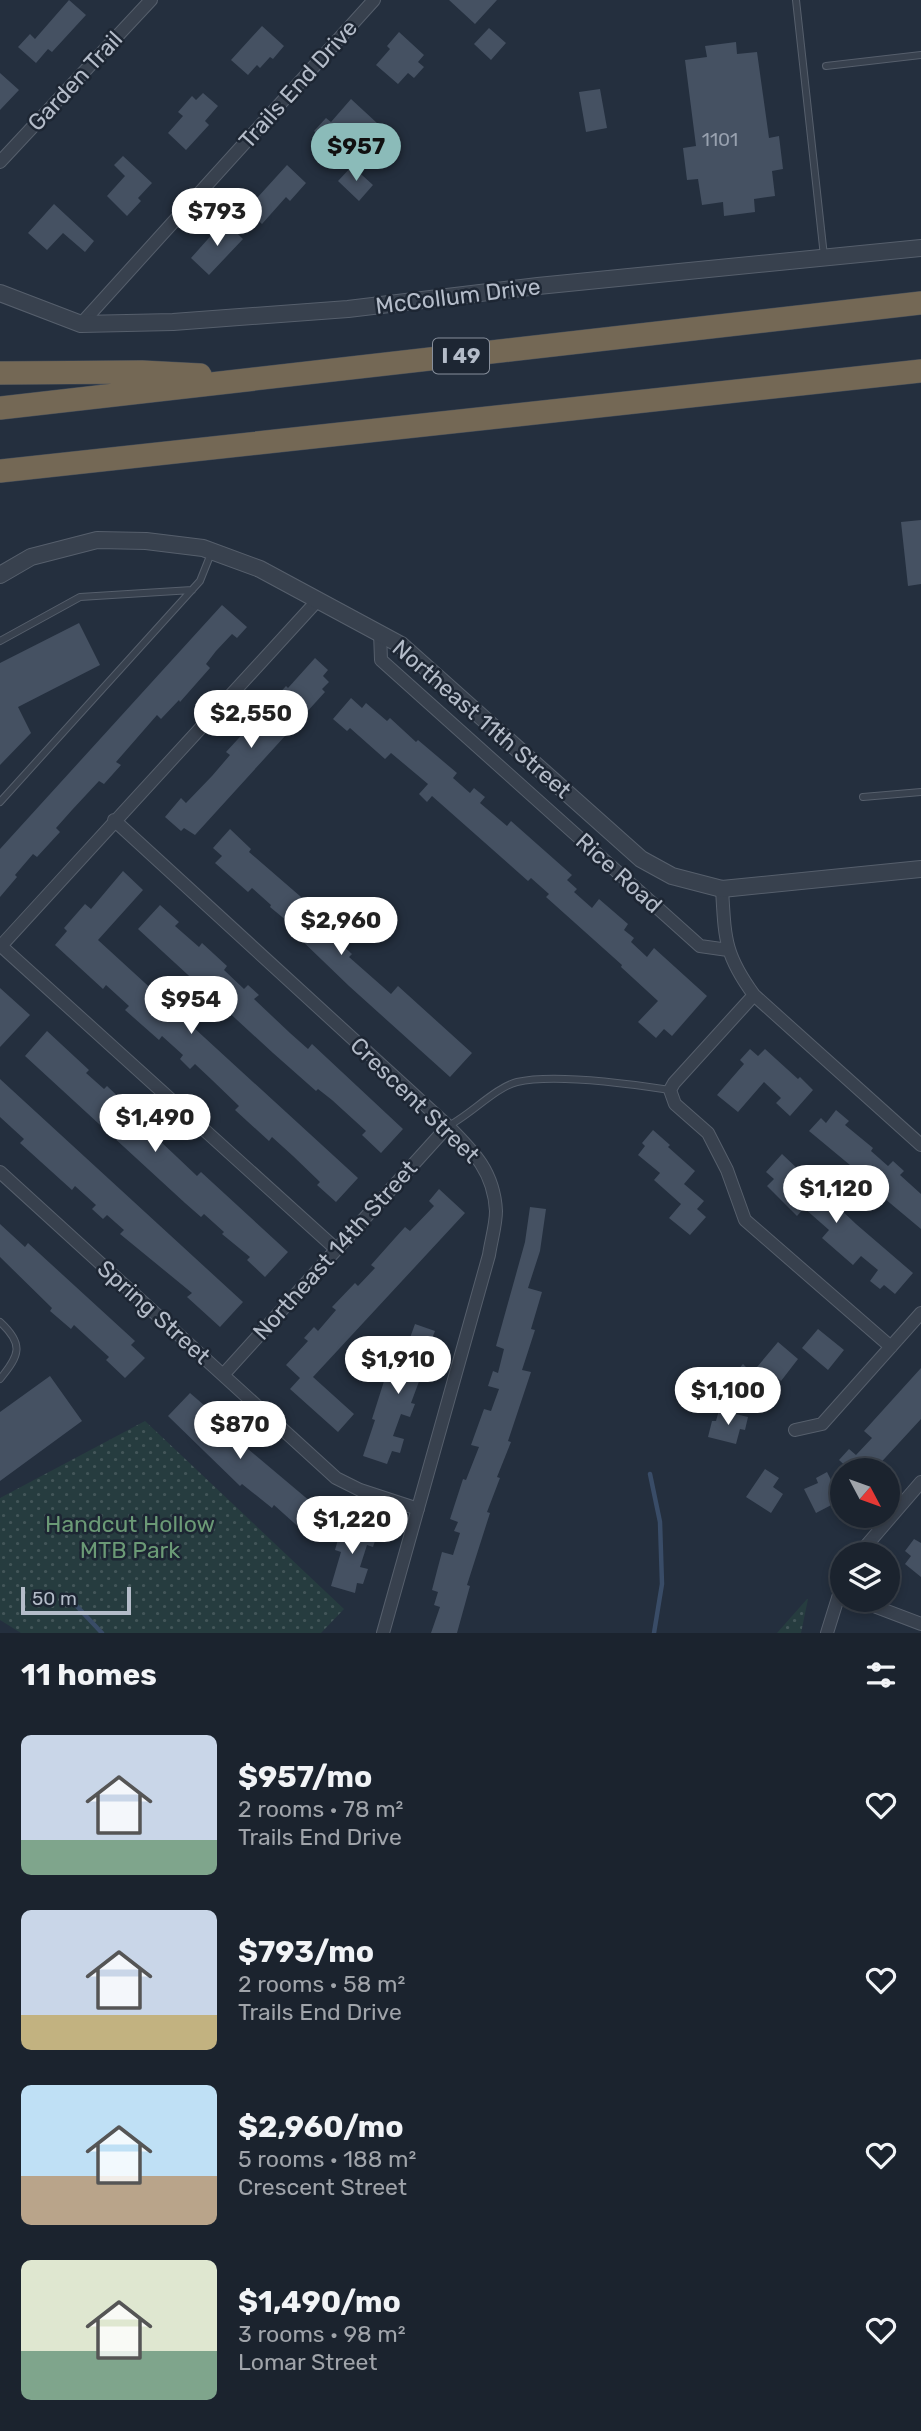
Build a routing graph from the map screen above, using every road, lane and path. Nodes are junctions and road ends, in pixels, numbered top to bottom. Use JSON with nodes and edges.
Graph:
{"nodes":[{"id":1,"x":151,"y":0,"type":"edge"},
{"id":2,"x":374,"y":0,"type":"edge"},
{"id":3,"x":796,"y":0,"type":"edge"},
{"id":4,"x":921,"y":55,"type":"edge"},
{"id":5,"x":826,"y":66,"type":"dead end"},
{"id":6,"x":0,"y":162,"type":"edge"},
{"id":7,"x":921,"y":248,"type":"edge"},
{"id":8,"x":825,"y":257,"type":"junction"},
{"id":9,"x":0,"y":293,"type":"edge"},
{"id":10,"x":921,"y":303,"type":"edge"},
{"id":11,"x":81,"y":324,"type":"junction"},
{"id":12,"x":921,"y":371,"type":"edge"},
{"id":13,"x":0,"y":373,"type":"edge"},
{"id":14,"x":263,"y":379,"type":"junction"},
{"id":15,"x":0,"y":408,"type":"edge"},
{"id":16,"x":126,"y":456,"type":"junction"},
{"id":17,"x":0,"y":471,"type":"edge"},
{"id":18,"x":0,"y":482,"type":"edge"},
{"id":19,"x":213,"y":551,"type":"junction"},
{"id":20,"x":0,"y":575,"type":"edge"},
{"id":21,"x":192,"y":590,"type":"junction"},
{"id":22,"x":317,"y":601,"type":"junction"},
{"id":23,"x":380,"y":632,"type":"junction"},
{"id":24,"x":0,"y":641,"type":"edge"},
{"id":25,"x":921,"y":792,"type":"edge"},
{"id":26,"x":863,"y":797,"type":"dead end"},
{"id":27,"x":0,"y":802,"type":"edge"},
{"id":28,"x":114,"y":820,"type":"junction"},
{"id":29,"x":921,"y":869,"type":"edge"},
{"id":30,"x":722,"y":888,"type":"junction"},
{"id":31,"x":0,"y":946,"type":"edge"},
{"id":32,"x":728,"y":950,"type":"junction"},
{"id":33,"x":754,"y":995,"type":"junction"},
{"id":34,"x":670,"y":1090,"type":"junction"},
{"id":35,"x":448,"y":1126,"type":"junction"},
{"id":36,"x":921,"y":1146,"type":"edge"},
{"id":37,"x":0,"y":1172,"type":"edge"},
{"id":38,"x":336,"y":1249,"type":"junction"},
{"id":39,"x":921,"y":1313,"type":"edge"},
{"id":40,"x":0,"y":1322,"type":"edge"},
{"id":41,"x":891,"y":1347,"type":"junction"},
{"id":42,"x":223,"y":1375,"type":"junction"},
{"id":43,"x":0,"y":1379,"type":"edge"},
{"id":44,"x":795,"y":1430,"type":"dead end"},
{"id":45,"x":921,"y":1482,"type":"edge"},
{"id":46,"x":418,"y":1509,"type":"junction"},
{"id":47,"x":869,"y":1542,"type":"edge"},
{"id":48,"x":834,"y":1612,"type":"edge"},
{"id":49,"x":890,"y":1612,"type":"edge"},
{"id":50,"x":921,"y":1624,"type":"edge"},
{"id":51,"x":383,"y":1633,"type":"edge"},
{"id":52,"x":827,"y":1633,"type":"edge"}],
"edges":[{"from":1,"to":6,"type":"street","name":"Garden Trail"},
{"from":2,"to":11,"type":"street","name":"Trails End Drive"},
{"from":3,"to":8,"type":"lane"},
{"from":4,"to":5,"type":"lane"},
{"from":7,"to":8,"type":"street","name":"McCollum Drive"},
{"from":8,"to":11,"type":"street","name":"McCollum Drive"},
{"from":9,"to":11,"type":"street","name":"McCollum Drive"},
{"from":10,"to":14,"type":"highway","number":"I 49"},
{"from":12,"to":16,"type":"highway"},
{"from":13,"to":14,"type":"highway"},
{"from":14,"to":15,"type":"highway","number":"I 49"},
{"from":16,"to":17,"type":"highway"},
{"from":16,"to":18,"type":"highway"},
{"from":19,"to":20,"type":"street","name":"Northeast 11th Street"},
{"from":19,"to":21,"type":"lane"},
{"from":19,"to":22,"type":"street","name":"Northeast 11th Street"},
{"from":21,"to":24,"type":"lane"},
{"from":21,"to":27,"type":"lane"},
{"from":22,"to":23,"type":"street","name":"Northeast 11th Street"},
{"from":22,"to":28,"type":"street"},
{"from":23,"to":30,"type":"street","name":"Northeast 11th Street"},
{"from":23,"to":32,"type":"street","name":"Rice Road"},
{"from":25,"to":26,"type":"lane"},
{"from":28,"to":31,"type":"street"},
{"from":28,"to":35,"type":"street","name":"Crescent Street"},
{"from":29,"to":30,"type":"street","name":"Northeast 11th Street"},
{"from":30,"to":32,"type":"street"},
{"from":31,"to":38,"type":"street"},
{"from":32,"to":33,"type":"street"},
{"from":33,"to":34,"type":"street"},
{"from":33,"to":36,"type":"street"},
{"from":34,"to":35,"type":"lane"},
{"from":34,"to":41,"type":"street"},
{"from":35,"to":38,"type":"street","name":"Northeast 14th Street"},
{"from":35,"to":46,"type":"street","name":"Crescent Street"},
{"from":37,"to":42,"type":"street","name":"Spring Street"},
{"from":38,"to":42,"type":"street","name":"Northeast 14th Street"},
{"from":39,"to":41,"type":"street"},
{"from":40,"to":43,"type":"lane"},
{"from":41,"to":44,"type":"street"},
{"from":42,"to":46,"type":"street","name":"Spring Street"},
{"from":45,"to":47,"type":"street"},
{"from":46,"to":51,"type":"street","name":"Crescent Street"},
{"from":48,"to":52,"type":"street"},
{"from":49,"to":50,"type":"street"}]}
